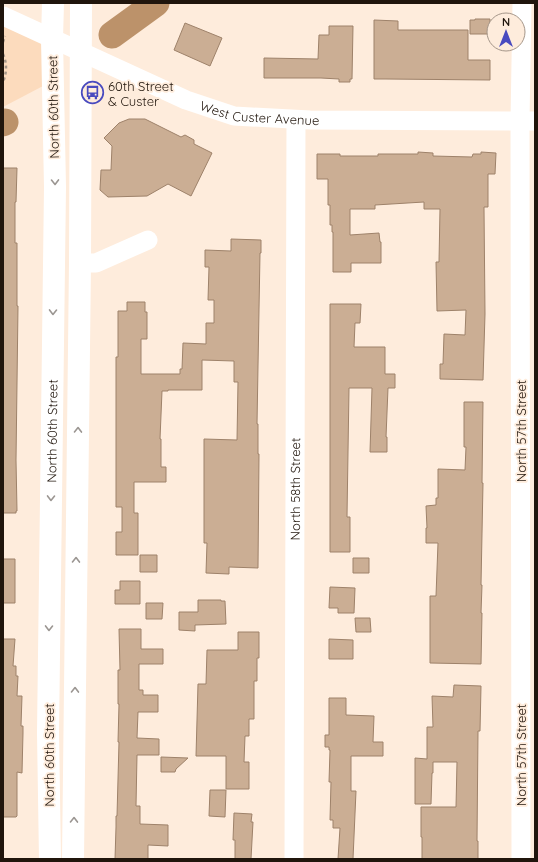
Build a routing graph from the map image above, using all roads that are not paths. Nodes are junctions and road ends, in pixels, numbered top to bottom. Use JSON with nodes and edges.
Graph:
{"nodes":[{"id":1,"x":52,"y":3,"type":"edge"},
{"id":2,"x":81,"y":3,"type":"edge"},
{"id":3,"x":522,"y":3,"type":"edge"},
{"id":4,"x":3,"y":16,"type":"edge"},
{"id":5,"x":52,"y":39,"type":"junction"},
{"id":6,"x":81,"y":52,"type":"junction"},
{"id":7,"x":296,"y":120,"type":"junction"},
{"id":8,"x":528,"y":121,"type":"edge"},
{"id":9,"x":148,"y":240,"type":"dead end"},
{"id":10,"x":80,"y":263,"type":"junction"},
{"id":11,"x":50,"y":859,"type":"edge"},
{"id":12,"x":73,"y":859,"type":"edge"},
{"id":13,"x":294,"y":859,"type":"edge"},
{"id":14,"x":521,"y":859,"type":"edge"}],
"edges":[{"from":1,"to":5,"type":"main road","name":"North 60th Street"},
{"from":2,"to":6,"type":"main road","name":"North 60th Street"},
{"from":3,"to":8,"type":"street","name":"North 57th Street"},
{"from":4,"to":5,"type":"street","name":"West Custer Avenue"},
{"from":5,"to":6,"type":"street","name":"West Custer Avenue"},
{"from":5,"to":11,"type":"main road","name":"North 60th Street","one_way":true},
{"from":6,"to":7,"type":"street","name":"West Custer Avenue"},
{"from":6,"to":10,"type":"main road","name":"North 60th Street"},
{"from":7,"to":8,"type":"street","name":"West Custer Avenue"},
{"from":7,"to":13,"type":"street","name":"North 58th Street"},
{"from":8,"to":14,"type":"street","name":"North 57th Street"},
{"from":9,"to":10,"type":"street"},
{"from":12,"to":10,"type":"main road","name":"North 60th Street","one_way":true}]}
